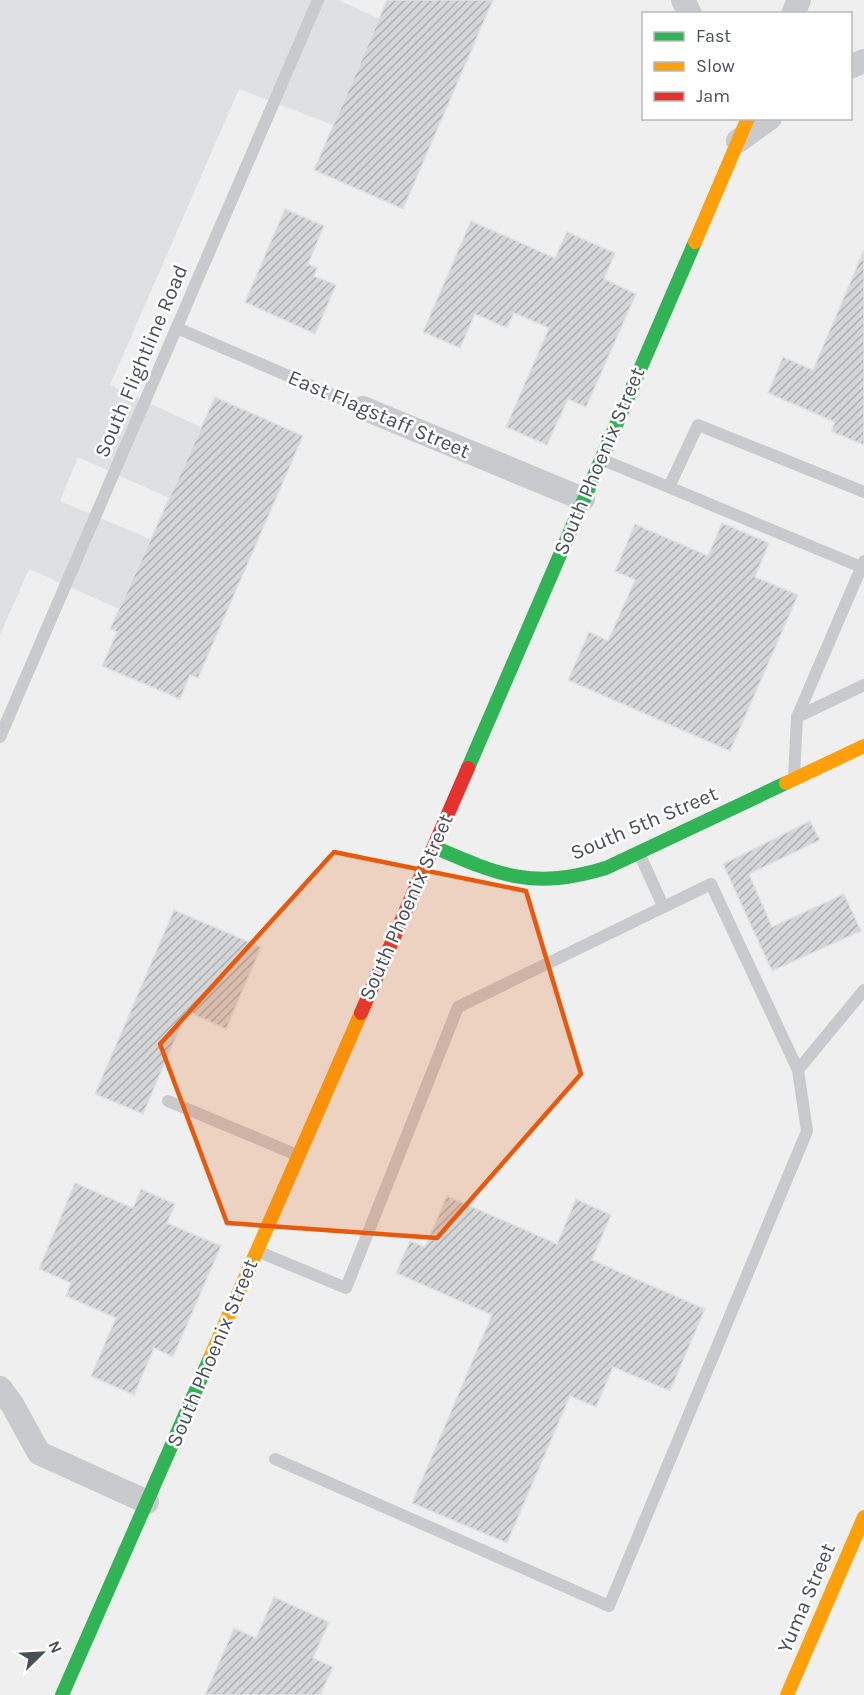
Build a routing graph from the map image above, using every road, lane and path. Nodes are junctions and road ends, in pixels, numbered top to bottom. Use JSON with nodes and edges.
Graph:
{"nodes":[{"id":1,"x":318,"y":0,"type":"edge"},
{"id":2,"x":747,"y":120,"type":"edge"},
{"id":3,"x":767,"y":120,"type":"edge"},
{"id":4,"x":738,"y":141,"type":"junction"},
{"id":5,"x":177,"y":328,"type":"junction"},
{"id":6,"x":363,"y":408,"type":"joint"},
{"id":7,"x":600,"y":459,"type":"junction"},
{"id":8,"x":669,"y":487,"type":"junction"},
{"id":9,"x":864,"y":492,"type":"edge"},
{"id":10,"x":583,"y":499,"type":"junction"},
{"id":11,"x":863,"y":563,"type":"edge"},
{"id":12,"x":864,"y":685,"type":"edge"},
{"id":13,"x":797,"y":717,"type":"junction"},
{"id":14,"x":0,"y":737,"type":"edge"},
{"id":15,"x":864,"y":746,"type":"edge"},
{"id":16,"x":794,"y":779,"type":"junction"},
{"id":17,"x":434,"y":847,"type":"junction"},
{"id":18,"x":638,"y":852,"type":"junction"},
{"id":19,"x":663,"y":906,"type":"junction"},
{"id":20,"x":864,"y":990,"type":"edge"},
{"id":21,"x":798,"y":1070,"type":"junction"},
{"id":22,"x":168,"y":1101,"type":"dead end"},
{"id":23,"x":297,"y":1155,"type":"junction"},
{"id":24,"x":256,"y":1250,"type":"junction"},
{"id":25,"x":0,"y":1388,"type":"edge"},
{"id":26,"x":275,"y":1459,"type":"dead end"},
{"id":27,"x":147,"y":1502,"type":"junction"},
{"id":28,"x":864,"y":1517,"type":"edge"},
{"id":29,"x":62,"y":1695,"type":"edge"},
{"id":30,"x":787,"y":1695,"type":"edge"}],
"edges":[{"from":1,"to":5,"type":"lane","name":"South Flightline Road"},
{"from":2,"to":4,"type":"street","name":"South Phoenix Street"},
{"from":3,"to":4,"type":"street"},
{"from":4,"to":7,"type":"street","name":"South Phoenix Street"},
{"from":5,"to":6,"type":"lane","name":"East Flagstaff Street"},
{"from":5,"to":14,"type":"lane","name":"South Flightline Road"},
{"from":6,"to":10,"type":"street","name":"East Flagstaff Street"},
{"from":7,"to":8,"type":"lane"},
{"from":7,"to":10,"type":"street","name":"South Phoenix Street"},
{"from":8,"to":9,"type":"lane"},
{"from":8,"to":11,"type":"lane"},
{"from":10,"to":17,"type":"street","name":"South Phoenix Street"},
{"from":11,"to":13,"type":"lane"},
{"from":12,"to":13,"type":"lane"},
{"from":13,"to":16,"type":"lane"},
{"from":15,"to":16,"type":"street","name":"South 5th Street"},
{"from":16,"to":18,"type":"street","name":"South 5th Street"},
{"from":17,"to":18,"type":"street","name":"South 5th Street"},
{"from":17,"to":23,"type":"street","name":"South Phoenix Street"},
{"from":18,"to":19,"type":"lane"},
{"from":19,"to":21,"type":"lane"},
{"from":19,"to":24,"type":"lane"},
{"from":20,"to":21,"type":"lane"},
{"from":21,"to":26,"type":"lane"},
{"from":22,"to":23,"type":"lane"},
{"from":23,"to":24,"type":"street","name":"South Phoenix Street"},
{"from":24,"to":27,"type":"street","name":"South Phoenix Street"},
{"from":25,"to":27,"type":"street"},
{"from":27,"to":29,"type":"street","name":"South Phoenix Street"},
{"from":28,"to":30,"type":"street","name":"Yuma Street"}]}
